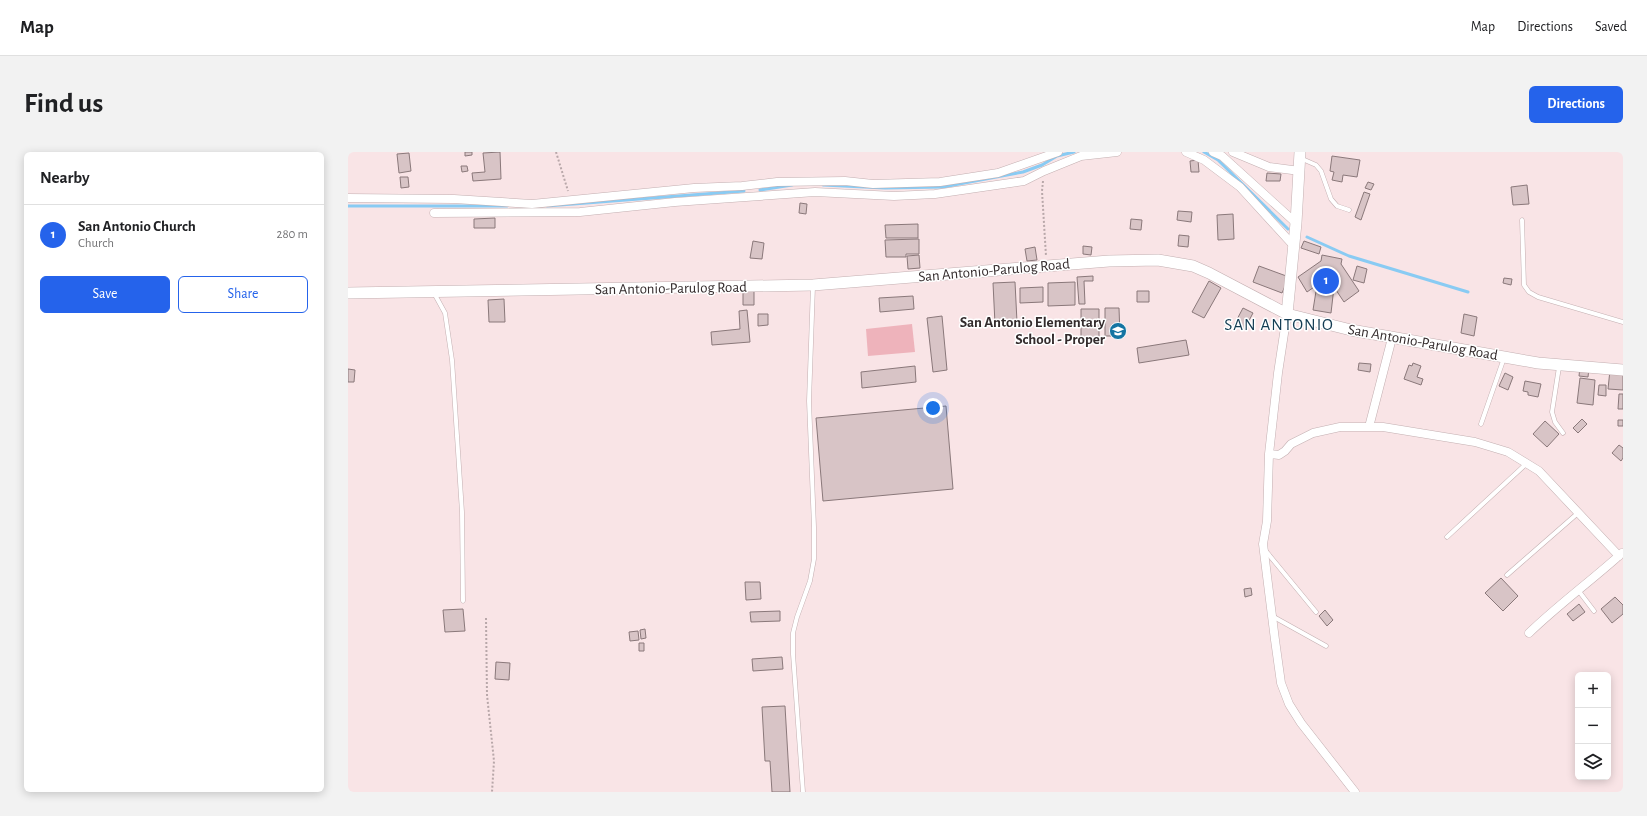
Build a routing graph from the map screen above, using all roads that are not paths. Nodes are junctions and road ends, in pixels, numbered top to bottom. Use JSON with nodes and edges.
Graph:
{"nodes":[{"id":1,"x":1058,"y":152,"type":"edge"},
{"id":2,"x":1117,"y":152,"type":"edge"},
{"id":3,"x":1186,"y":152,"type":"edge"},
{"id":4,"x":1213,"y":152,"type":"edge"},
{"id":5,"x":1233,"y":152,"type":"edge"},
{"id":6,"x":1300,"y":155,"type":"edge"},
{"id":7,"x":1300,"y":171,"type":"junction"},
{"id":8,"x":348,"y":198,"type":"edge"},
{"id":9,"x":1349,"y":210,"type":"dead end"},
{"id":10,"x":434,"y":213,"type":"dead end"},
{"id":11,"x":1522,"y":220,"type":"dead end"},
{"id":12,"x":1296,"y":223,"type":"junction"},
{"id":13,"x":1293,"y":245,"type":"junction"},
{"id":14,"x":812,"y":285,"type":"junction"},
{"id":15,"x":434,"y":292,"type":"junction"},
{"id":16,"x":348,"y":294,"type":"edge"},
{"id":17,"x":1287,"y":314,"type":"junction"},
{"id":18,"x":1623,"y":322,"type":"edge"},
{"id":19,"x":1392,"y":338,"type":"junction"},
{"id":20,"x":1504,"y":356,"type":"junction"},
{"id":21,"x":1560,"y":364,"type":"junction"},
{"id":22,"x":1623,"y":370,"type":"edge"},
{"id":23,"x":1481,"y":424,"type":"dead end"},
{"id":24,"x":1369,"y":427,"type":"junction"},
{"id":25,"x":1563,"y":433,"type":"dead end"},
{"id":26,"x":1269,"y":454,"type":"junction"},
{"id":27,"x":1527,"y":463,"type":"junction"},
{"id":28,"x":1578,"y":513,"type":"junction"},
{"id":29,"x":1447,"y":538,"type":"dead end"},
{"id":30,"x":1265,"y":550,"type":"junction"},
{"id":31,"x":1621,"y":554,"type":"edge"},
{"id":32,"x":1507,"y":575,"type":"dead end"},
{"id":33,"x":1578,"y":590,"type":"junction"},
{"id":34,"x":463,"y":601,"type":"dead end"},
{"id":35,"x":1594,"y":611,"type":"dead end"},
{"id":36,"x":1316,"y":612,"type":"dead end"},
{"id":37,"x":1272,"y":616,"type":"junction"},
{"id":38,"x":1529,"y":633,"type":"dead end"},
{"id":39,"x":1326,"y":646,"type":"dead end"},
{"id":40,"x":803,"y":792,"type":"edge"},
{"id":41,"x":1354,"y":792,"type":"edge"}],
"edges":[{"from":1,"to":8,"type":"street"},
{"from":2,"to":10,"type":"street"},
{"from":3,"to":13,"type":"street"},
{"from":4,"to":12,"type":"street"},
{"from":5,"to":7,"type":"street"},
{"from":6,"to":7,"type":"street"},
{"from":6,"to":9,"type":"lane"},
{"from":7,"to":12,"type":"street"},
{"from":11,"to":18,"type":"lane"},
{"from":12,"to":13,"type":"street"},
{"from":13,"to":17,"type":"street"},
{"from":14,"to":15,"type":"street","name":"San Antonio-Parulog Road"},
{"from":14,"to":17,"type":"street","name":"San Antonio-Parulog Road"},
{"from":14,"to":40,"type":"lane"},
{"from":15,"to":16,"type":"street","name":"San Antonio-Parulog Road"},
{"from":15,"to":34,"type":"lane"},
{"from":17,"to":19,"type":"street","name":"San Antonio-Parulog Road"},
{"from":17,"to":26,"type":"street"},
{"from":19,"to":20,"type":"street","name":"San Antonio-Parulog Road"},
{"from":19,"to":24,"type":"street"},
{"from":20,"to":21,"type":"street","name":"San Antonio-Parulog Road"},
{"from":20,"to":23,"type":"lane"},
{"from":21,"to":22,"type":"street","name":"San Antonio-Parulog Road"},
{"from":21,"to":25,"type":"lane"},
{"from":24,"to":26,"type":"street"},
{"from":24,"to":27,"type":"street"},
{"from":26,"to":30,"type":"street"},
{"from":27,"to":28,"type":"street"},
{"from":27,"to":29,"type":"lane"},
{"from":28,"to":31,"type":"street"},
{"from":28,"to":32,"type":"lane"},
{"from":30,"to":36,"type":"lane"},
{"from":30,"to":37,"type":"street"},
{"from":31,"to":33,"type":"street"},
{"from":33,"to":35,"type":"lane"},
{"from":33,"to":38,"type":"street"},
{"from":37,"to":39,"type":"lane"},
{"from":37,"to":41,"type":"street"}]}
